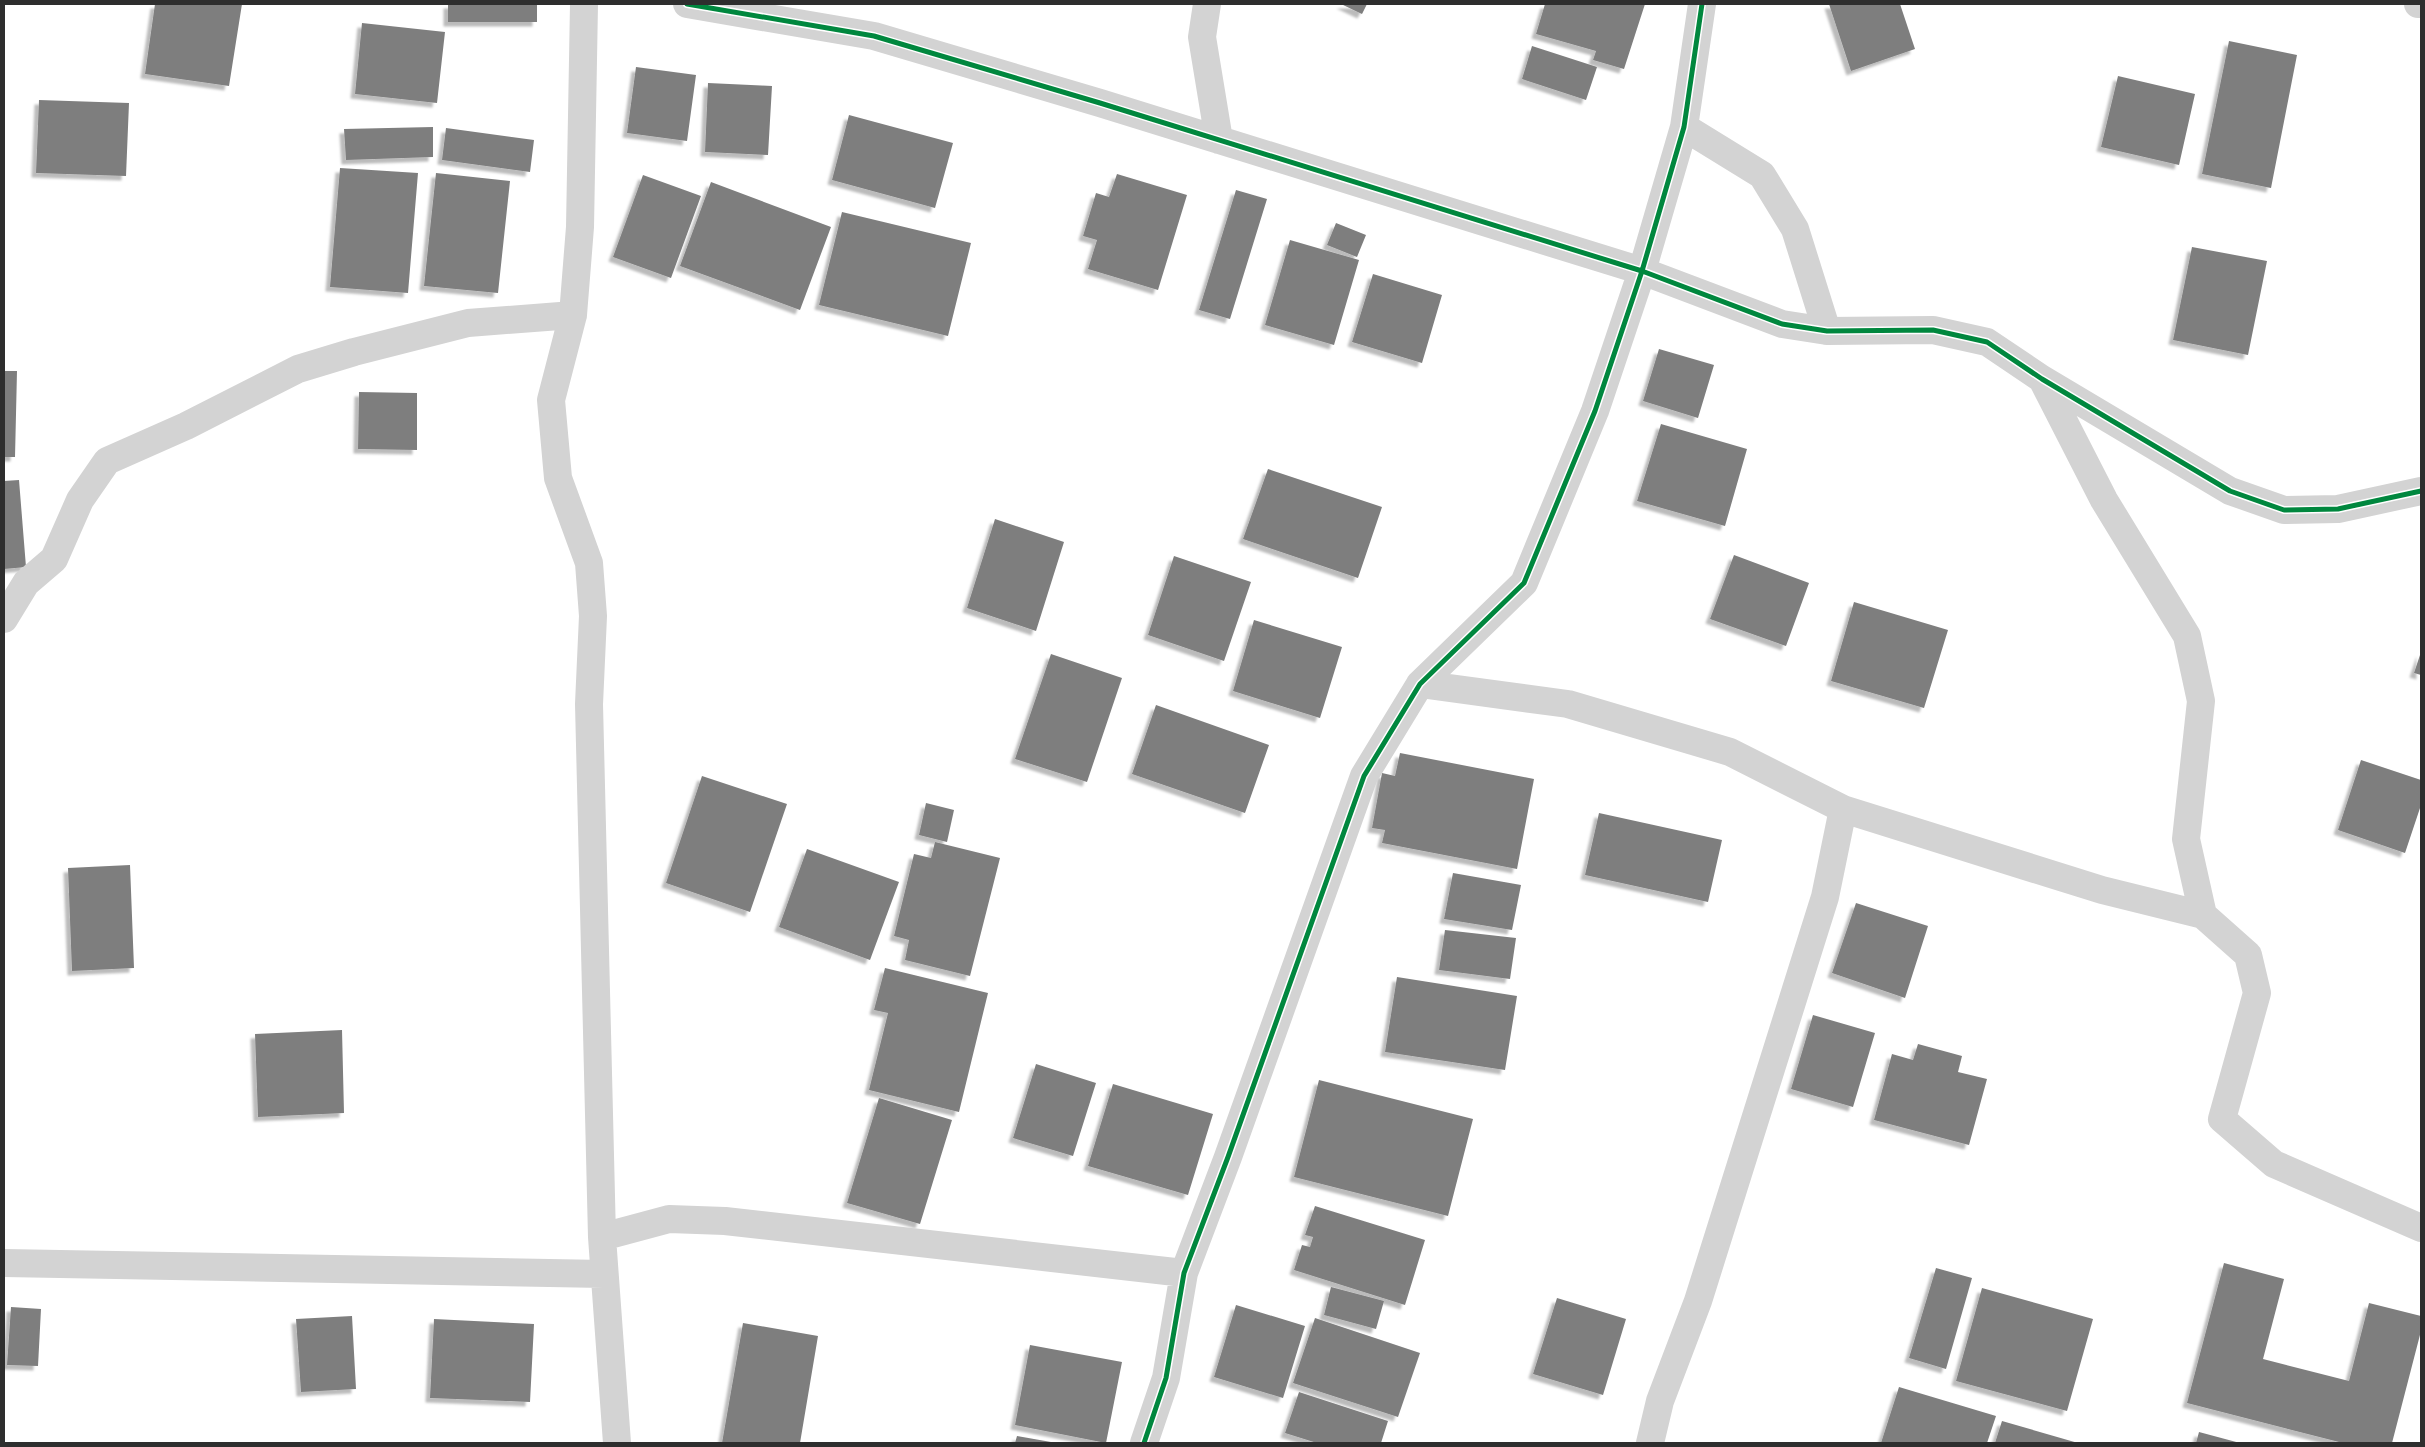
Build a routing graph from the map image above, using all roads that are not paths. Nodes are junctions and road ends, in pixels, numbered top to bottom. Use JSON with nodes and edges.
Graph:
{"nodes":[{"id":1,"x":584,"y":4,"type":"edge"},
{"id":2,"x":687,"y":4,"type":"edge"},
{"id":3,"x":1207,"y":4,"type":"edge"},
{"id":4,"x":1702,"y":4,"type":"edge"},
{"id":5,"x":1684,"y":126,"type":"junction"},
{"id":6,"x":1219,"y":140,"type":"junction"},
{"id":7,"x":1642,"y":271,"type":"junction"},
{"id":8,"x":573,"y":315,"type":"junction"},
{"id":9,"x":1827,"y":331,"type":"junction"},
{"id":10,"x":2042,"y":379,"type":"junction"},
{"id":11,"x":2421,"y":492,"type":"edge"},
{"id":12,"x":4,"y":619,"type":"edge"},
{"id":13,"x":1420,"y":684,"type":"junction"},
{"id":14,"x":1843,"y":809,"type":"junction"},
{"id":15,"x":2203,"y":915,"type":"junction"},
{"id":16,"x":2421,"y":1228,"type":"edge"},
{"id":17,"x":602,"y":1237,"type":"junction"},
{"id":18,"x":4,"y":1263,"type":"edge"},
{"id":19,"x":1184,"y":1273,"type":"junction"},
{"id":20,"x":604,"y":1274,"type":"junction"},
{"id":21,"x":617,"y":1443,"type":"edge"},
{"id":22,"x":1144,"y":1443,"type":"edge"},
{"id":23,"x":1650,"y":1443,"type":"edge"}],
"edges":[{"from":1,"to":8,"type":"street"},
{"from":2,"to":6,"type":"street"},
{"from":3,"to":6,"type":"street"},
{"from":4,"to":5,"type":"street"},
{"from":5,"to":7,"type":"street"},
{"from":5,"to":9,"type":"street"},
{"from":6,"to":7,"type":"street"},
{"from":7,"to":9,"type":"street"},
{"from":7,"to":13,"type":"street"},
{"from":8,"to":12,"type":"street"},
{"from":8,"to":17,"type":"street"},
{"from":9,"to":10,"type":"street"},
{"from":10,"to":11,"type":"street"},
{"from":10,"to":15,"type":"street"},
{"from":13,"to":14,"type":"street"},
{"from":13,"to":19,"type":"street"},
{"from":14,"to":15,"type":"street"},
{"from":14,"to":23,"type":"street"},
{"from":15,"to":16,"type":"street"},
{"from":17,"to":19,"type":"street"},
{"from":17,"to":20,"type":"street"},
{"from":18,"to":20,"type":"street"},
{"from":19,"to":22,"type":"street"},
{"from":20,"to":21,"type":"street"}]}
